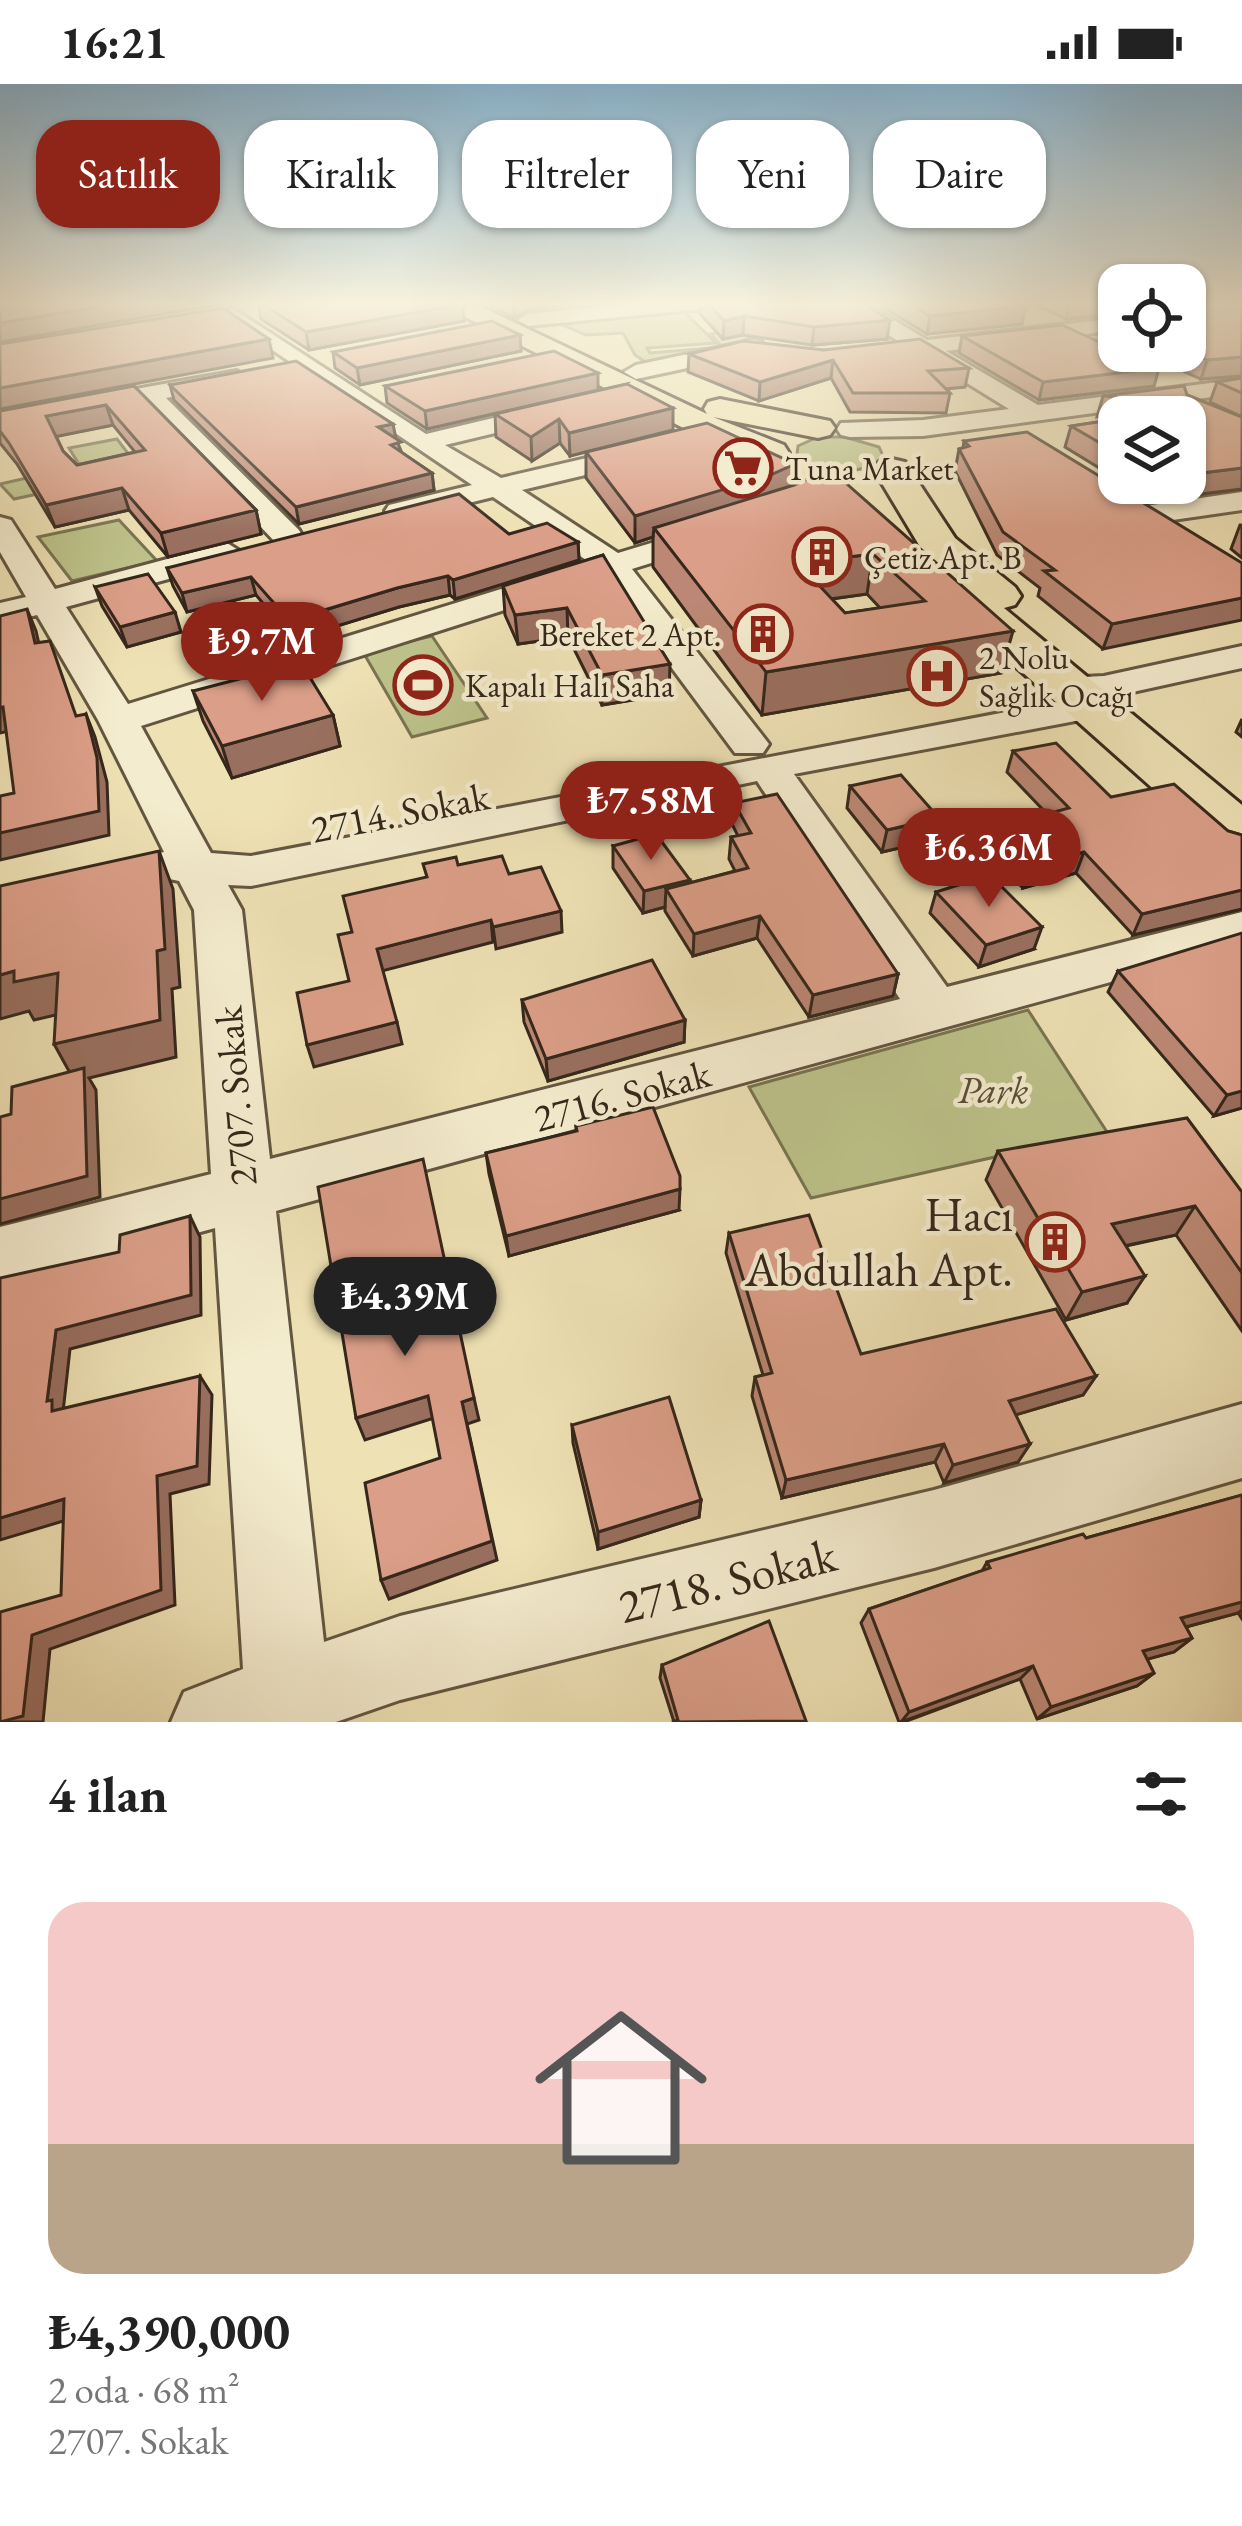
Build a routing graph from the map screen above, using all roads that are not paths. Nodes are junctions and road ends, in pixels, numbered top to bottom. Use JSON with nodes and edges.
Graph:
{"nodes":[{"id":1,"x":233,"y":379,"type":"edge"},
{"id":2,"x":337,"y":379,"type":"edge"},
{"id":3,"x":625,"y":379,"type":"edge"},
{"id":4,"x":630,"y":379,"type":"edge"},
{"id":5,"x":643,"y":379,"type":"edge"},
{"id":6,"x":966,"y":379,"type":"edge"},
{"id":7,"x":1164,"y":379,"type":"edge"},
{"id":8,"x":635,"y":382,"type":"junction"},
{"id":9,"x":1242,"y":386,"type":"edge"},
{"id":10,"x":397,"y":388,"type":"edge"},
{"id":11,"x":149,"y":395,"type":"junction"},
{"id":12,"x":1189,"y":396,"type":"edge"},
{"id":13,"x":1206,"y":397,"type":"edge"},
{"id":14,"x":354,"y":398,"type":"junction"},
{"id":15,"x":1242,"y":399,"type":"edge"},
{"id":16,"x":1206,"y":400,"type":"edge"},
{"id":17,"x":1206,"y":409,"type":"edge"},
{"id":18,"x":1098,"y":412,"type":"edge"},
{"id":19,"x":0,"y":421,"type":"edge"},
{"id":20,"x":1023,"y":422,"type":"junction"},
{"id":21,"x":1222,"y":422,"type":"edge"},
{"id":22,"x":834,"y":429,"type":"junction"},
{"id":23,"x":717,"y":432,"type":"junction"},
{"id":24,"x":422,"y":443,"type":"junction"},
{"id":25,"x":1036,"y":447,"type":"edge"},
{"id":26,"x":771,"y":453,"type":"junction"},
{"id":27,"x":885,"y":467,"type":"junction"},
{"id":28,"x":802,"y":473,"type":"dead end"},
{"id":29,"x":492,"y":489,"type":"junction"},
{"id":30,"x":1242,"y":501,"type":"edge"},
{"id":31,"x":379,"y":516,"type":"edge"},
{"id":32,"x":743,"y":524,"type":"edge"},
{"id":33,"x":0,"y":526,"type":"edge"},
{"id":34,"x":879,"y":527,"type":"edge"},
{"id":35,"x":1184,"y":539,"type":"edge"},
{"id":36,"x":611,"y":563,"type":"junction"},
{"id":37,"x":24,"y":608,"type":"edge"},
{"id":38,"x":1242,"y":657,"type":"edge"},
{"id":39,"x":1089,"y":693,"type":"junction"},
{"id":40,"x":118,"y":720,"type":"junction"},
{"id":41,"x":758,"y":755,"type":"junction"},
{"id":42,"x":1242,"y":804,"type":"edge"},
{"id":43,"x":1242,"y":836,"type":"edge"},
{"id":44,"x":195,"y":864,"type":"junction"},
{"id":45,"x":129,"y":868,"type":"edge"},
{"id":46,"x":1242,"y":929,"type":"edge"},
{"id":47,"x":935,"y":1010,"type":"junction"},
{"id":48,"x":244,"y":1195,"type":"junction"},
{"id":49,"x":0,"y":1257,"type":"edge"},
{"id":50,"x":1242,"y":1441,"type":"edge"},
{"id":51,"x":289,"y":1708,"type":"edge"},
{"id":52,"x":214,"y":1722,"type":"edge"}],
"edges":[{"from":1,"to":11,"type":"street"},
{"from":2,"to":14,"type":"street"},
{"from":3,"to":8,"type":"main road"},
{"from":4,"to":8,"type":"main road"},
{"from":5,"to":8,"type":"street"},
{"from":6,"to":20,"type":"street"},
{"from":7,"to":12,"type":"street"},
{"from":8,"to":22,"type":"main road"},
{"from":8,"to":23,"type":"main road"},
{"from":8,"to":24,"type":"street"},
{"from":9,"to":13,"type":"street"},
{"from":10,"to":14,"type":"street"},
{"from":11,"to":19,"type":"street"},
{"from":11,"to":37,"type":"street"},
{"from":14,"to":24,"type":"street"},
{"from":15,"to":16,"type":"street"},
{"from":17,"to":21,"type":"street"},
{"from":18,"to":20,"type":"street"},
{"from":20,"to":22,"type":"street"},
{"from":20,"to":25,"type":"street"},
{"from":20,"to":27,"type":"street"},
{"from":22,"to":26,"type":"main road"},
{"from":22,"to":27,"type":"main road"},
{"from":23,"to":26,"type":"main road"},
{"from":23,"to":29,"type":"street"},
{"from":24,"to":29,"type":"street"},
{"from":26,"to":28,"type":"main road"},
{"from":27,"to":39,"type":"main road"},
{"from":29,"to":31,"type":"street"},
{"from":29,"to":36,"type":"street"},
{"from":30,"to":35,"type":"street"},
{"from":32,"to":36,"type":"street"},
{"from":33,"to":37,"type":"street","name":"2707. Sokak"},
{"from":34,"to":39,"type":"main road"},
{"from":36,"to":40,"type":"street"},
{"from":36,"to":41,"type":"street"},
{"from":37,"to":40,"type":"street","name":"2707. Sokak"},
{"from":38,"to":39,"type":"street","name":"2714. Sokak"},
{"from":39,"to":41,"type":"street","name":"2714. Sokak"},
{"from":39,"to":42,"type":"main road"},
{"from":39,"to":43,"type":"main road"},
{"from":40,"to":44,"type":"street","name":"2707. Sokak"},
{"from":41,"to":44,"type":"street","name":"2714. Sokak"},
{"from":41,"to":47,"type":"street"},
{"from":44,"to":45,"type":"street","name":"2714. Sokak"},
{"from":44,"to":48,"type":"street","name":"2707. Sokak"},
{"from":46,"to":47,"type":"street","name":"2716. Sokak"},
{"from":47,"to":48,"type":"street","name":"2716. Sokak"},
{"from":48,"to":49,"type":"street","name":"2716. Sokak"},
{"from":48,"to":51,"type":"street","name":"2707. Sokak"},
{"from":50,"to":51,"type":"street","name":"2718. Sokak"},
{"from":51,"to":52,"type":"street","name":"2718. Sokak"}]}
